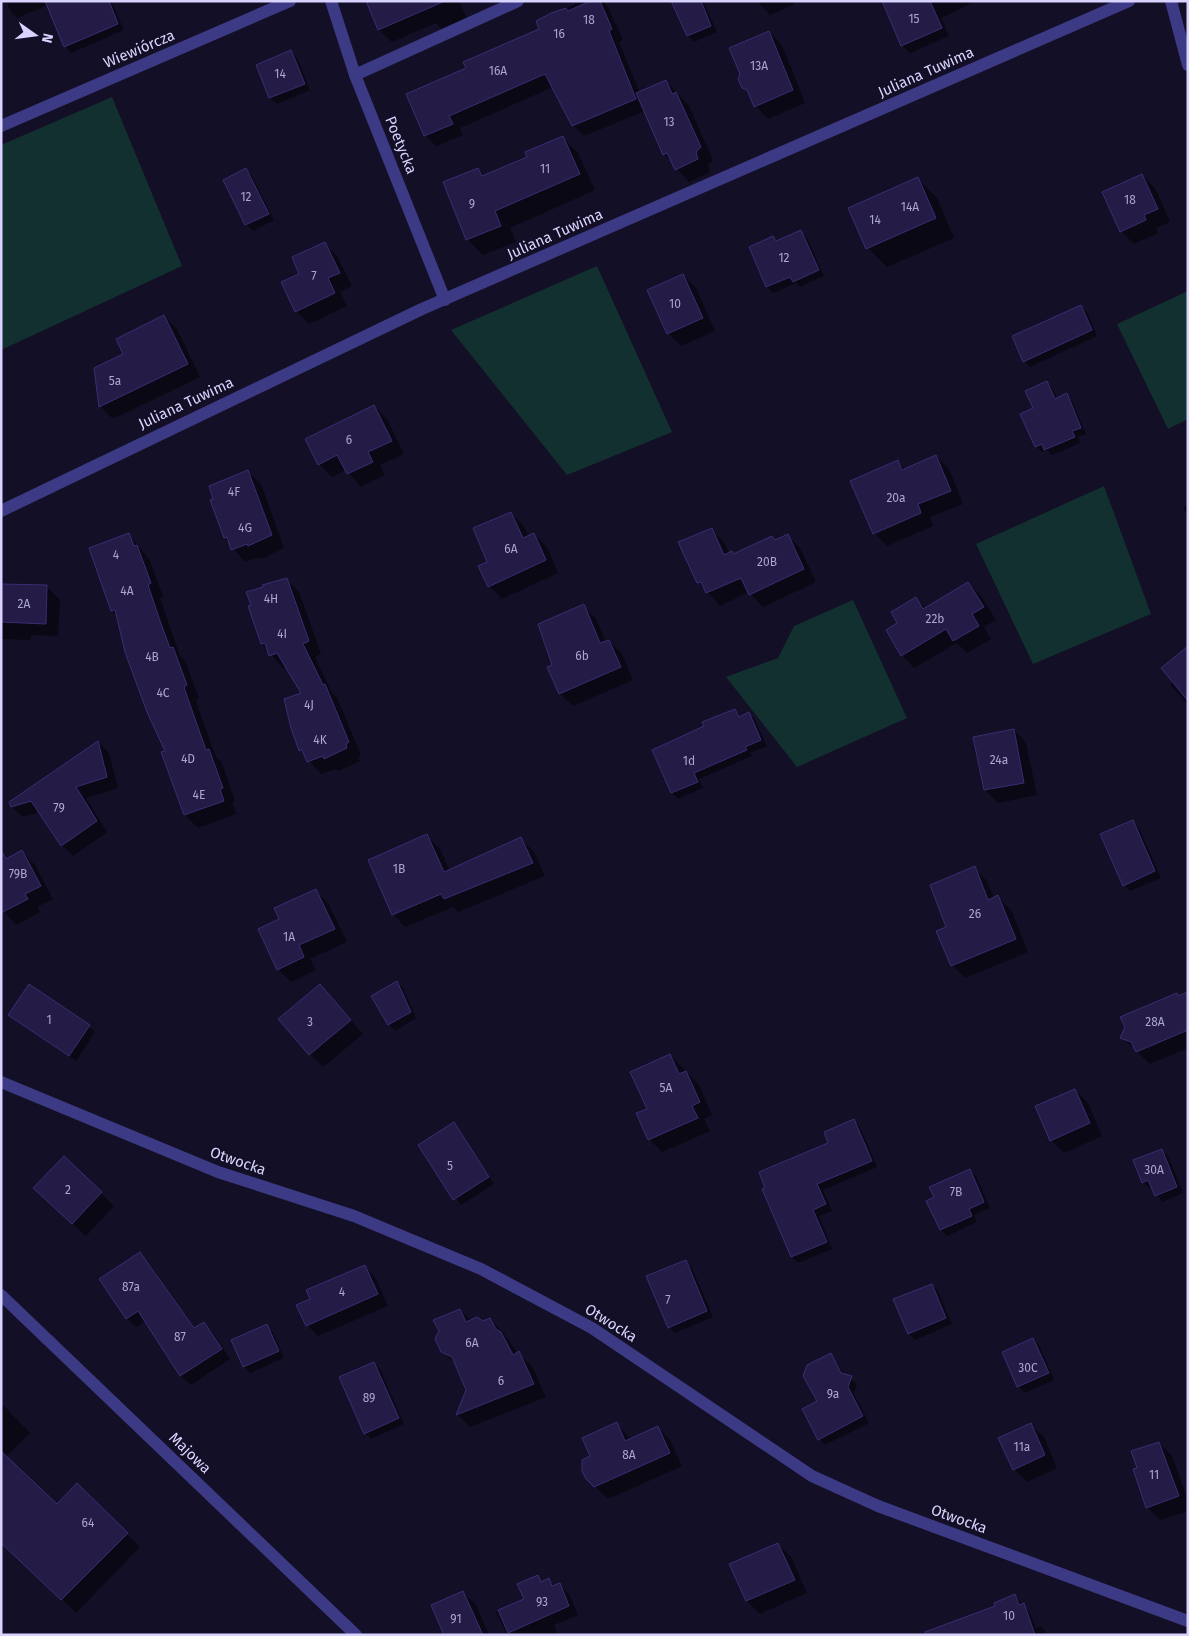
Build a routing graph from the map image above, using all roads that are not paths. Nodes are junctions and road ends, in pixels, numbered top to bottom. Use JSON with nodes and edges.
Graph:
{"nodes":[{"id":1,"x":290,"y":1,"type":"edge"},
{"id":2,"x":331,"y":1,"type":"edge"},
{"id":3,"x":518,"y":1,"type":"edge"},
{"id":4,"x":1129,"y":1,"type":"edge"},
{"id":5,"x":1171,"y":1,"type":"edge"},
{"id":6,"x":1188,"y":65,"type":"edge"},
{"id":7,"x":355,"y":75,"type":"junction"},
{"id":8,"x":1,"y":126,"type":"edge"},
{"id":9,"x":445,"y":300,"type":"junction"},
{"id":10,"x":1,"y":511,"type":"edge"},
{"id":11,"x":1,"y":1082,"type":"edge"},
{"id":12,"x":2,"y":1296,"type":"edge"},
{"id":13,"x":1188,"y":1621,"type":"edge"},
{"id":14,"x":356,"y":1635,"type":"edge"}],
"edges":[{"from":1,"to":8,"type":"street","name":"Wiewiórcza"},
{"from":2,"to":7,"type":"street","name":"Poetycka"},
{"from":3,"to":7,"type":"street"},
{"from":4,"to":9,"type":"street","name":"Juliana Tuwima"},
{"from":5,"to":6,"type":"street"},
{"from":7,"to":9,"type":"street","name":"Poetycka"},
{"from":9,"to":10,"type":"street","name":"Juliana Tuwima"},
{"from":11,"to":13,"type":"street","name":"Otwocka"},
{"from":12,"to":14,"type":"street","name":"Majowa"}]}
